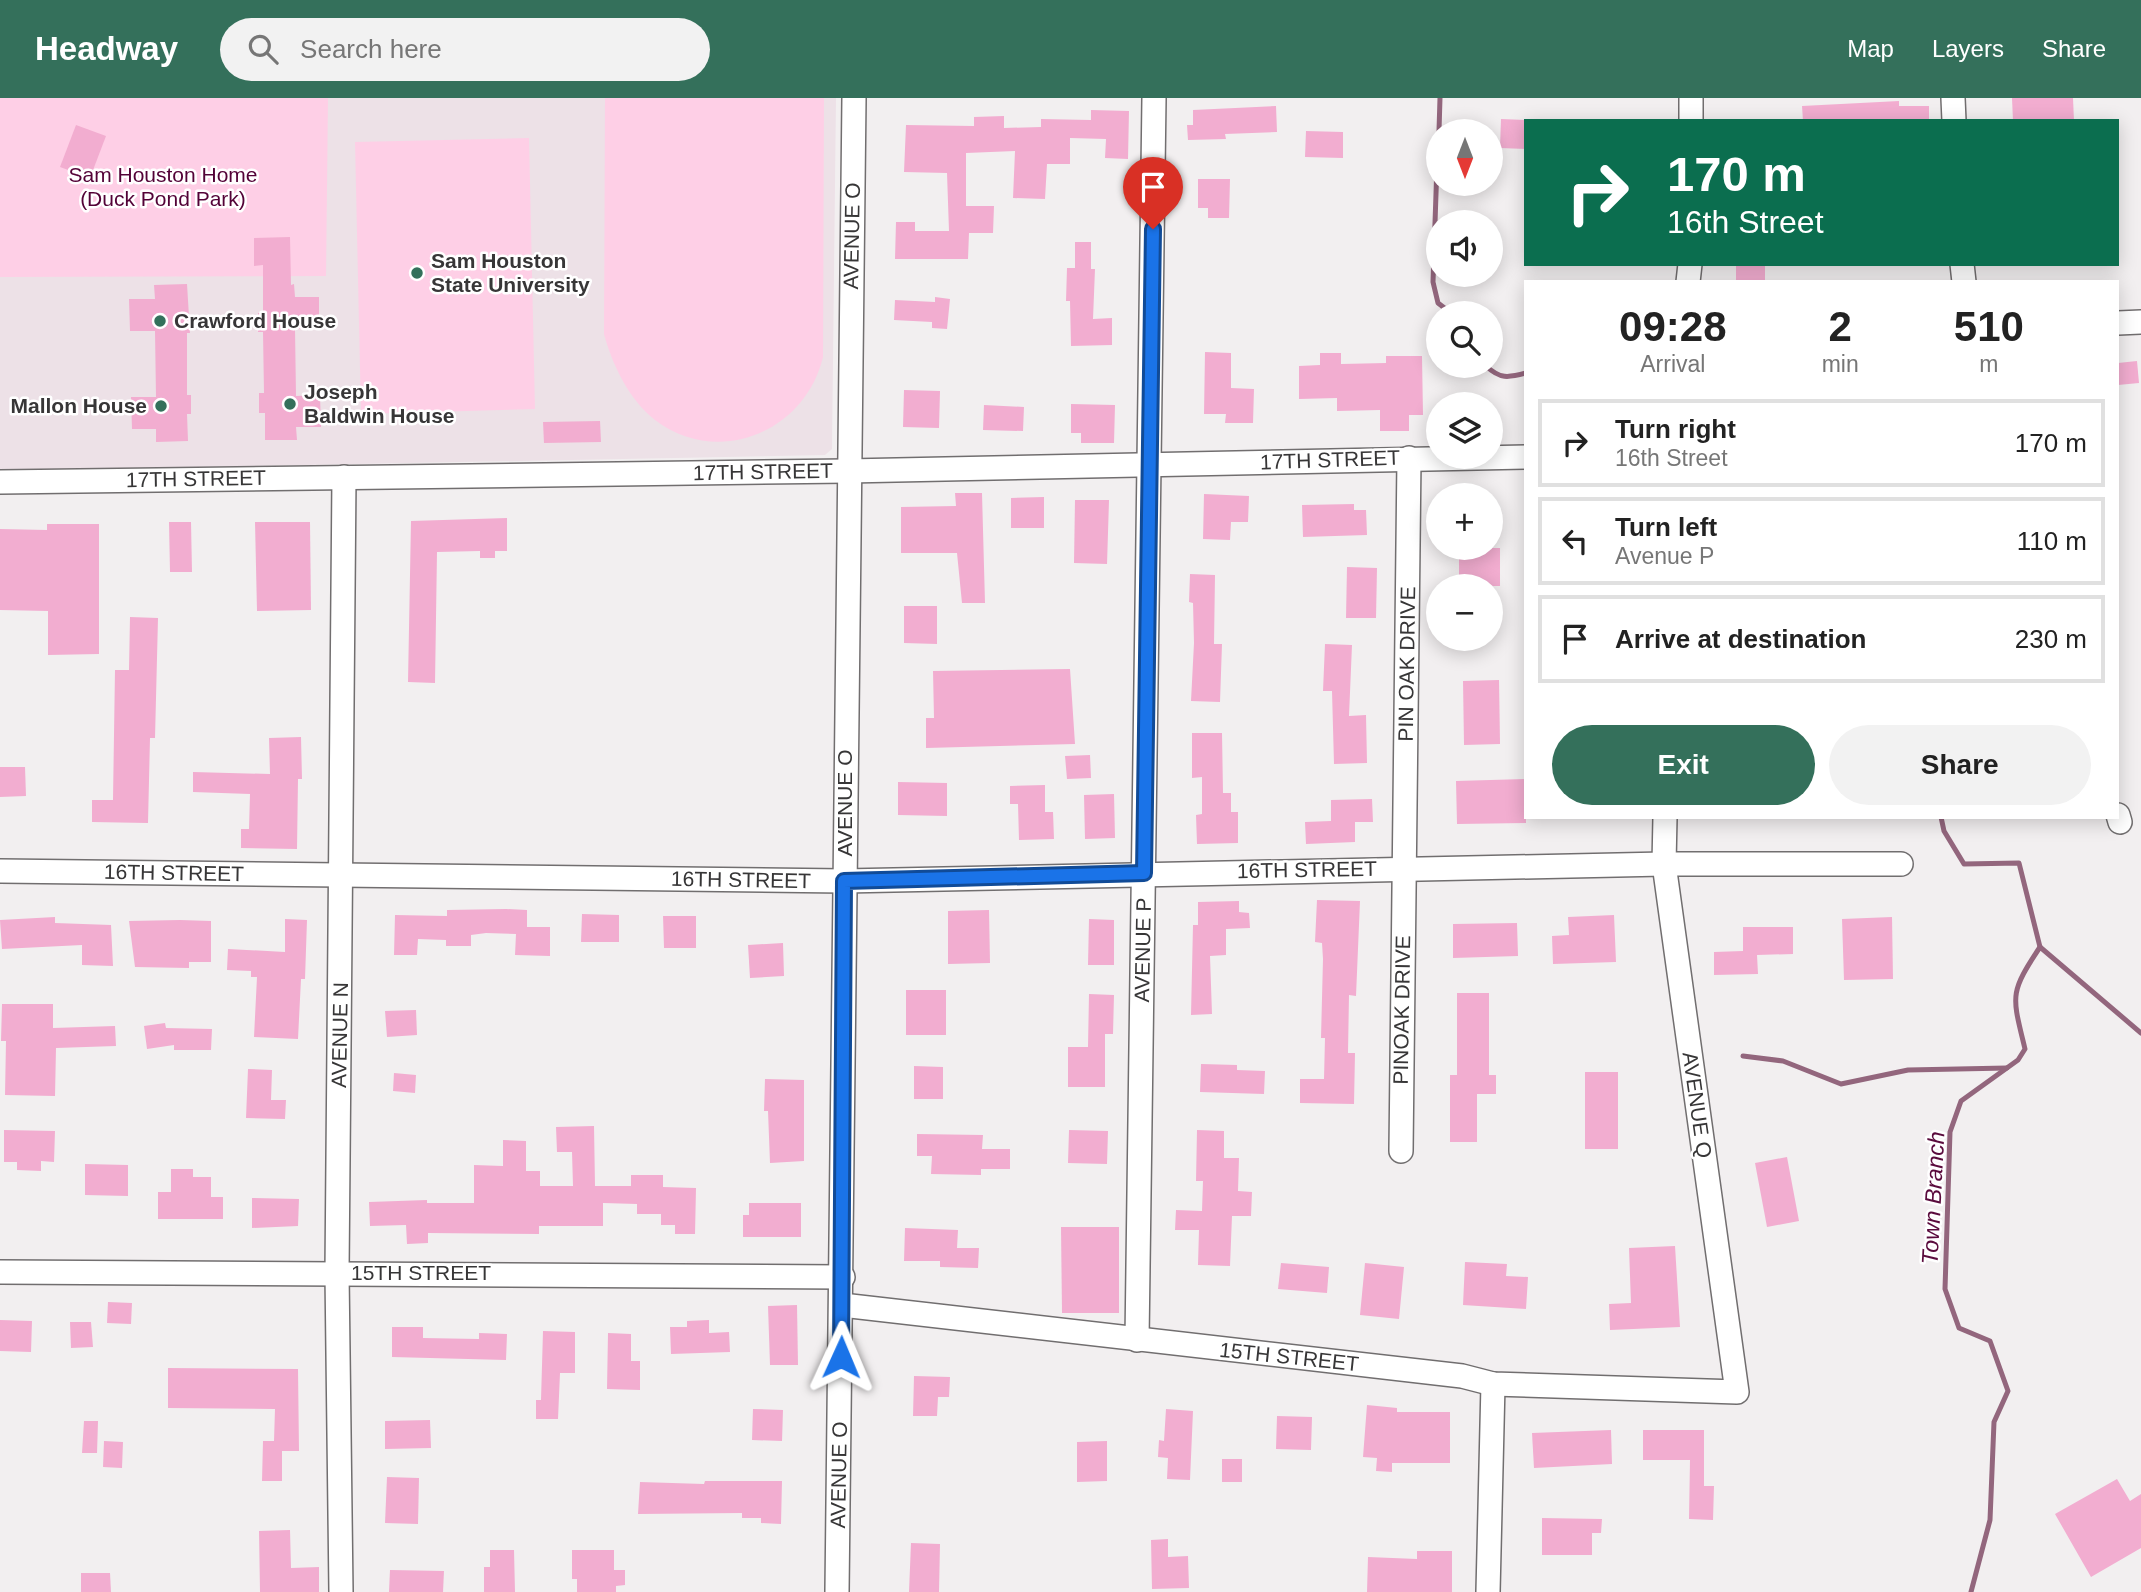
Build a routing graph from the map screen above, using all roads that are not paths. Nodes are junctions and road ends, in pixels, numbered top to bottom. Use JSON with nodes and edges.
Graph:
{"nodes":[{"id":1,"x":854,"y":98,"type":"edge"},
{"id":2,"x":1154,"y":98,"type":"edge"},
{"id":3,"x":1691,"y":98,"type":"edge"},
{"id":4,"x":1952,"y":98,"type":"edge"},
{"id":5,"x":1691,"y":119,"type":"edge"},
{"id":6,"x":1954,"y":119,"type":"edge"},
{"id":7,"x":2141,"y":322,"type":"edge"},
{"id":8,"x":2119,"y":323,"type":"edge"},
{"id":9,"x":1524,"y":457,"type":"edge"},
{"id":10,"x":1409,"y":458,"type":"junction"},
{"id":11,"x":1150,"y":465,"type":"junction"},
{"id":12,"x":848,"y":471,"type":"junction"},
{"id":13,"x":344,"y":477,"type":"junction"},
{"id":14,"x":0,"y":482,"type":"edge"},
{"id":15,"x":1665,"y":819,"type":"edge"},
{"id":16,"x":1664,"y":864,"type":"junction"},
{"id":17,"x":1901,"y":864,"type":"dead end"},
{"id":18,"x":1404,"y":869,"type":"junction"},
{"id":19,"x":0,"y":871,"type":"edge"},
{"id":20,"x":1144,"y":873,"type":"junction"},
{"id":21,"x":342,"y":875,"type":"junction"},
{"id":22,"x":844,"y":881,"type":"junction"},
{"id":23,"x":1401,"y":1151,"type":"dead end"},
{"id":24,"x":0,"y":1272,"type":"edge"},
{"id":25,"x":337,"y":1273,"type":"junction"},
{"id":26,"x":843,"y":1277,"type":"junction"},
{"id":27,"x":842,"y":1305,"type":"junction"},
{"id":28,"x":1137,"y":1340,"type":"junction"},
{"id":29,"x":1493,"y":1384,"type":"junction"},
{"id":30,"x":1737,"y":1392,"type":"joint"},
{"id":31,"x":341,"y":1592,"type":"edge"},
{"id":32,"x":837,"y":1592,"type":"edge"},
{"id":33,"x":1488,"y":1592,"type":"edge"}],
"edges":[{"from":1,"to":12,"type":"street","name":"AVENUE O"},
{"from":2,"to":11,"type":"street","name":"AVENUE P"},
{"from":3,"to":5,"type":"street"},
{"from":4,"to":6,"type":"street"},
{"from":7,"to":8,"type":"street"},
{"from":9,"to":10,"type":"street","name":"17TH STREET"},
{"from":10,"to":11,"type":"street","name":"17TH STREET"},
{"from":10,"to":18,"type":"street","name":"PIN OAK DRIVE"},
{"from":11,"to":12,"type":"street","name":"17TH STREET"},
{"from":11,"to":20,"type":"street","name":"AVENUE P"},
{"from":12,"to":13,"type":"street","name":"17TH STREET"},
{"from":12,"to":22,"type":"street","name":"AVENUE O"},
{"from":13,"to":14,"type":"street","name":"17TH STREET"},
{"from":13,"to":21,"type":"street","name":"AVENUE N"},
{"from":15,"to":16,"type":"street","name":"AVENUE Q"},
{"from":16,"to":17,"type":"street","name":"16TH STREET"},
{"from":16,"to":18,"type":"street","name":"16TH STREET"},
{"from":16,"to":30,"type":"street","name":"AVENUE Q"},
{"from":18,"to":20,"type":"street","name":"16TH STREET"},
{"from":18,"to":23,"type":"street","name":"PINOAK DRIVE"},
{"from":19,"to":21,"type":"street","name":"16TH STREET"},
{"from":20,"to":22,"type":"street","name":"16TH STREET"},
{"from":20,"to":28,"type":"street","name":"AVENUE P"},
{"from":21,"to":22,"type":"street","name":"16TH STREET"},
{"from":21,"to":25,"type":"street","name":"AVENUE N"},
{"from":22,"to":26,"type":"street","name":"AVENUE O"},
{"from":24,"to":25,"type":"street","name":"15TH STREET"},
{"from":25,"to":26,"type":"street","name":"15TH STREET"},
{"from":25,"to":31,"type":"street","name":"AVENUE N"},
{"from":26,"to":27,"type":"street","name":"AVENUE O"},
{"from":27,"to":28,"type":"street","name":"15TH STREET"},
{"from":27,"to":32,"type":"street","name":"AVENUE O"},
{"from":28,"to":29,"type":"street","name":"15TH STREET"},
{"from":29,"to":30,"type":"street","name":"15TH STREET"},
{"from":29,"to":33,"type":"street"}]}
